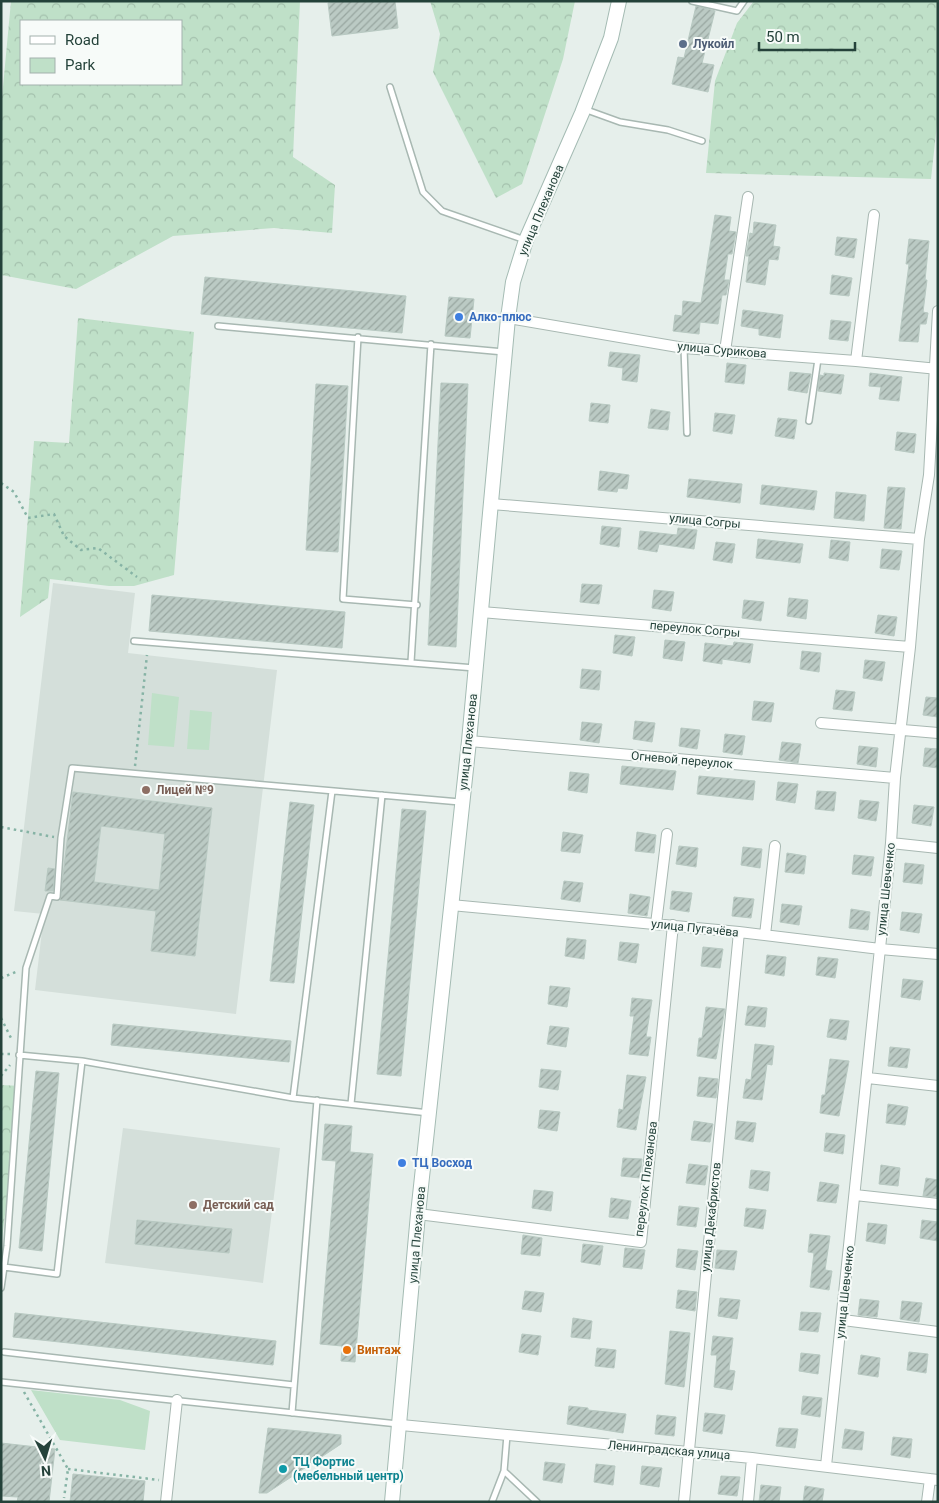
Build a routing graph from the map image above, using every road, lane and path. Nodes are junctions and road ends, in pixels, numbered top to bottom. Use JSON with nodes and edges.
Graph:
{"nodes":[{"id":1,"x":619,"y":1,"type":"edge"},
{"id":2,"x":692,"y":1,"type":"edge"},
{"id":3,"x":744,"y":1,"type":"edge"},
{"id":4,"x":390,"y":87,"type":"dead end"},
{"id":5,"x":584,"y":109,"type":"junction"},
{"id":6,"x":702,"y":141,"type":"dead end"},
{"id":7,"x":748,"y":197,"type":"dead end"},
{"id":8,"x":874,"y":215,"type":"dead end"},
{"id":9,"x":526,"y":240,"type":"junction"},
{"id":10,"x":938,"y":311,"type":"edge"},
{"id":11,"x":508,"y":318,"type":"junction"},
{"id":12,"x":218,"y":326,"type":"dead end"},
{"id":13,"x":358,"y":337,"type":"junction"},
{"id":14,"x":431,"y":344,"type":"junction"},
{"id":15,"x":684,"y":348,"type":"junction"},
{"id":16,"x":725,"y":351,"type":"junction"},
{"id":17,"x":505,"y":352,"type":"junction"},
{"id":18,"x":818,"y":359,"type":"junction"},
{"id":19,"x":856,"y":361,"type":"junction"},
{"id":20,"x":936,"y":369,"type":"edge"},
{"id":21,"x":809,"y":421,"type":"dead end"},
{"id":22,"x":686,"y":433,"type":"dead end"},
{"id":23,"x":933,"y":476,"type":"edge"},
{"id":24,"x":1,"y":483,"type":"edge"},
{"id":25,"x":491,"y":504,"type":"junction"},
{"id":26,"x":919,"y":539,"type":"junction"},
{"id":27,"x":137,"y":577,"type":"dead end"},
{"id":28,"x":417,"y":605,"type":"junction"},
{"id":29,"x":481,"y":612,"type":"junction"},
{"id":30,"x":134,"y":641,"type":"dead end"},
{"id":31,"x":910,"y":647,"type":"junction"},
{"id":32,"x":148,"y":655,"type":"dead end"},
{"id":33,"x":412,"y":662,"type":"junction"},
{"id":34,"x":476,"y":668,"type":"junction"},
{"id":35,"x":821,"y":722,"type":"dead end"},
{"id":36,"x":900,"y":729,"type":"junction"},
{"id":37,"x":938,"y":733,"type":"edge"},
{"id":38,"x":469,"y":741,"type":"junction"},
{"id":39,"x":134,"y":774,"type":"junction"},
{"id":40,"x":895,"y":778,"type":"junction"},
{"id":41,"x":332,"y":791,"type":"junction"},
{"id":42,"x":382,"y":795,"type":"junction"},
{"id":43,"x":462,"y":803,"type":"junction"},
{"id":44,"x":1,"y":827,"type":"edge"},
{"id":45,"x":667,"y":834,"type":"dead end"},
{"id":46,"x":61,"y":838,"type":"junction"},
{"id":47,"x":891,"y":843,"type":"junction"},
{"id":48,"x":774,"y":846,"type":"dead end"},
{"id":49,"x":938,"y":848,"type":"edge"},
{"id":50,"x":452,"y":906,"type":"junction"},
{"id":51,"x":656,"y":924,"type":"junction"},
{"id":52,"x":673,"y":925,"type":"junction"},
{"id":53,"x":739,"y":932,"type":"junction"},
{"id":54,"x":764,"y":935,"type":"junction"},
{"id":55,"x":880,"y":949,"type":"junction"},
{"id":56,"x":938,"y":954,"type":"edge"},
{"id":57,"x":26,"y":968,"type":"junction"},
{"id":58,"x":1,"y":978,"type":"edge"},
{"id":59,"x":1,"y":1018,"type":"edge"},
{"id":60,"x":19,"y":1054,"type":"junction"},
{"id":61,"x":82,"y":1061,"type":"junction"},
{"id":62,"x":868,"y":1078,"type":"junction"},
{"id":63,"x":938,"y":1086,"type":"edge"},
{"id":64,"x":293,"y":1098,"type":"junction"},
{"id":65,"x":317,"y":1100,"type":"junction"},
{"id":66,"x":351,"y":1104,"type":"junction"},
{"id":67,"x":429,"y":1113,"type":"junction"},
{"id":68,"x":855,"y":1195,"type":"junction"},
{"id":69,"x":938,"y":1204,"type":"edge"},
{"id":70,"x":418,"y":1214,"type":"junction"},
{"id":71,"x":4,"y":1245,"type":"edge"},
{"id":72,"x":4,"y":1267,"type":"junction"},
{"id":73,"x":1,"y":1288,"type":"edge"},
{"id":74,"x":843,"y":1320,"type":"junction"},
{"id":75,"x":938,"y":1332,"type":"edge"},
{"id":76,"x":4,"y":1352,"type":"dead end"},
{"id":77,"x":1,"y":1382,"type":"edge"},
{"id":78,"x":19,"y":1385,"type":"junction"},
{"id":79,"x":294,"y":1385,"type":"junction"},
{"id":80,"x":177,"y":1400,"type":"junction"},
{"id":81,"x":292,"y":1413,"type":"junction"},
{"id":82,"x":401,"y":1425,"type":"junction"},
{"id":83,"x":507,"y":1435,"type":"junction"},
{"id":84,"x":688,"y":1452,"type":"junction"},
{"id":85,"x":752,"y":1458,"type":"junction"},
{"id":86,"x":826,"y":1466,"type":"junction"},
{"id":87,"x":68,"y":1469,"type":"junction"},
{"id":88,"x":504,"y":1471,"type":"junction"},
{"id":89,"x":934,"y":1479,"type":"edge"},
{"id":90,"x":168,"y":1481,"type":"junction"},
{"id":91,"x":64,"y":1498,"type":"dead end"},
{"id":92,"x":166,"y":1502,"type":"edge"},
{"id":93,"x":392,"y":1502,"type":"edge"},
{"id":94,"x":492,"y":1502,"type":"edge"},
{"id":95,"x":537,"y":1502,"type":"edge"},
{"id":96,"x":684,"y":1502,"type":"edge"},
{"id":97,"x":748,"y":1502,"type":"edge"},
{"id":98,"x":927,"y":1502,"type":"edge"}],
"edges":[{"from":1,"to":5,"type":"main road","name":"улица Плеханова"},
{"from":2,"to":3,"type":"lane"},
{"from":4,"to":9,"type":"lane"},
{"from":5,"to":6,"type":"lane"},
{"from":5,"to":9,"type":"main road","name":"улица Плеханова"},
{"from":7,"to":16,"type":"street"},
{"from":8,"to":19,"type":"street"},
{"from":9,"to":11,"type":"main road","name":"улица Плеханова"},
{"from":10,"to":20,"type":"street","name":"улица Шевченко"},
{"from":11,"to":15,"type":"street","name":"улица Сурикова"},
{"from":11,"to":17,"type":"main road","name":"улица Плеханова"},
{"from":12,"to":13,"type":"lane"},
{"from":13,"to":14,"type":"lane"},
{"from":13,"to":28,"type":"lane"},
{"from":14,"to":17,"type":"lane"},
{"from":14,"to":28,"type":"lane"},
{"from":15,"to":16,"type":"street","name":"улица Сурикова"},
{"from":15,"to":22,"type":"lane"},
{"from":16,"to":18,"type":"street","name":"улица Сурикова"},
{"from":17,"to":25,"type":"main road","name":"улица Плеханова"},
{"from":18,"to":19,"type":"street","name":"улица Сурикова"},
{"from":18,"to":21,"type":"lane"},
{"from":19,"to":20,"type":"street","name":"улица Сурикова"},
{"from":20,"to":23,"type":"street","name":"улица Шевченко"},
{"from":23,"to":26,"type":"street","name":"улица Шевченко"},
{"from":24,"to":27,"type":"path"},
{"from":25,"to":26,"type":"street","name":"улица Согры"},
{"from":25,"to":29,"type":"main road","name":"улица Плеханова"},
{"from":26,"to":31,"type":"street","name":"улица Шевченко"},
{"from":28,"to":33,"type":"lane"},
{"from":29,"to":31,"type":"street","name":"переулок Согры"},
{"from":29,"to":34,"type":"main road","name":"улица Плеханова"},
{"from":30,"to":33,"type":"lane"},
{"from":31,"to":36,"type":"street","name":"улица Шевченко"},
{"from":32,"to":39,"type":"path"},
{"from":33,"to":34,"type":"lane"},
{"from":34,"to":38,"type":"main road","name":"улица Плеханова"},
{"from":35,"to":36,"type":"street"},
{"from":36,"to":37,"type":"street"},
{"from":36,"to":40,"type":"street","name":"улица Шевченко"},
{"from":38,"to":40,"type":"street","name":"Огневой переулок"},
{"from":38,"to":43,"type":"main road","name":"улица Плеханова"},
{"from":39,"to":41,"type":"lane"},
{"from":39,"to":46,"type":"lane"},
{"from":40,"to":47,"type":"street","name":"улица Шевченко"},
{"from":41,"to":42,"type":"lane"},
{"from":41,"to":64,"type":"lane"},
{"from":42,"to":43,"type":"lane"},
{"from":42,"to":66,"type":"lane"},
{"from":43,"to":50,"type":"main road","name":"улица Плеханова"},
{"from":44,"to":46,"type":"path"},
{"from":45,"to":51,"type":"street"},
{"from":46,"to":57,"type":"lane"},
{"from":47,"to":49,"type":"street"},
{"from":47,"to":55,"type":"street","name":"улица Шевченко"},
{"from":48,"to":54,"type":"street"},
{"from":50,"to":51,"type":"street","name":"улица Пугачёва"},
{"from":50,"to":67,"type":"main road","name":"улица Плеханова"},
{"from":51,"to":52,"type":"street","name":"улица Пугачёва"},
{"from":52,"to":53,"type":"street","name":"улица Пугачёва"},
{"from":52,"to":70,"type":"street","name":"переулок Плеханова"},
{"from":53,"to":54,"type":"street","name":"улица Пугачёва"},
{"from":53,"to":84,"type":"street","name":"улица Декабристов"},
{"from":54,"to":55,"type":"street","name":"улица Пугачёва"},
{"from":55,"to":56,"type":"street","name":"улица Пугачёва"},
{"from":55,"to":62,"type":"street","name":"улица Шевченко"},
{"from":57,"to":58,"type":"path"},
{"from":57,"to":60,"type":"lane"},
{"from":59,"to":60,"type":"path"},
{"from":60,"to":61,"type":"lane"},
{"from":60,"to":71,"type":"lane"},
{"from":61,"to":64,"type":"lane"},
{"from":61,"to":72,"type":"lane"},
{"from":62,"to":63,"type":"street"},
{"from":62,"to":68,"type":"street","name":"улица Шевченко"},
{"from":64,"to":65,"type":"lane"},
{"from":65,"to":66,"type":"lane"},
{"from":65,"to":79,"type":"lane"},
{"from":66,"to":67,"type":"lane"},
{"from":67,"to":70,"type":"main road","name":"улица Плеханова"},
{"from":68,"to":69,"type":"street"},
{"from":68,"to":74,"type":"street","name":"улица Шевченко"},
{"from":70,"to":82,"type":"main road","name":"улица Плеханова"},
{"from":71,"to":72,"type":"lane"},
{"from":72,"to":73,"type":"lane"},
{"from":74,"to":75,"type":"street"},
{"from":74,"to":86,"type":"street","name":"улица Шевченко"},
{"from":76,"to":79,"type":"lane"},
{"from":77,"to":78,"type":"lane"},
{"from":78,"to":80,"type":"lane"},
{"from":78,"to":87,"type":"path"},
{"from":79,"to":81,"type":"lane"},
{"from":80,"to":81,"type":"lane"},
{"from":80,"to":90,"type":"street"},
{"from":81,"to":82,"type":"lane"},
{"from":82,"to":83,"type":"street","name":"Ленинградская улица"},
{"from":82,"to":93,"type":"main road","name":"улица Плеханова"},
{"from":83,"to":84,"type":"street","name":"Ленинградская улица"},
{"from":83,"to":88,"type":"lane"},
{"from":84,"to":85,"type":"street","name":"Ленинградская улица"},
{"from":84,"to":96,"type":"street","name":"улица Декабристов"},
{"from":85,"to":86,"type":"street","name":"Ленинградская улица"},
{"from":85,"to":97,"type":"street"},
{"from":86,"to":89,"type":"street","name":"Ленинградская улица"},
{"from":87,"to":90,"type":"path"},
{"from":87,"to":91,"type":"path"},
{"from":88,"to":94,"type":"lane"},
{"from":88,"to":95,"type":"lane"},
{"from":89,"to":98,"type":"street"},
{"from":90,"to":92,"type":"street"}]}
